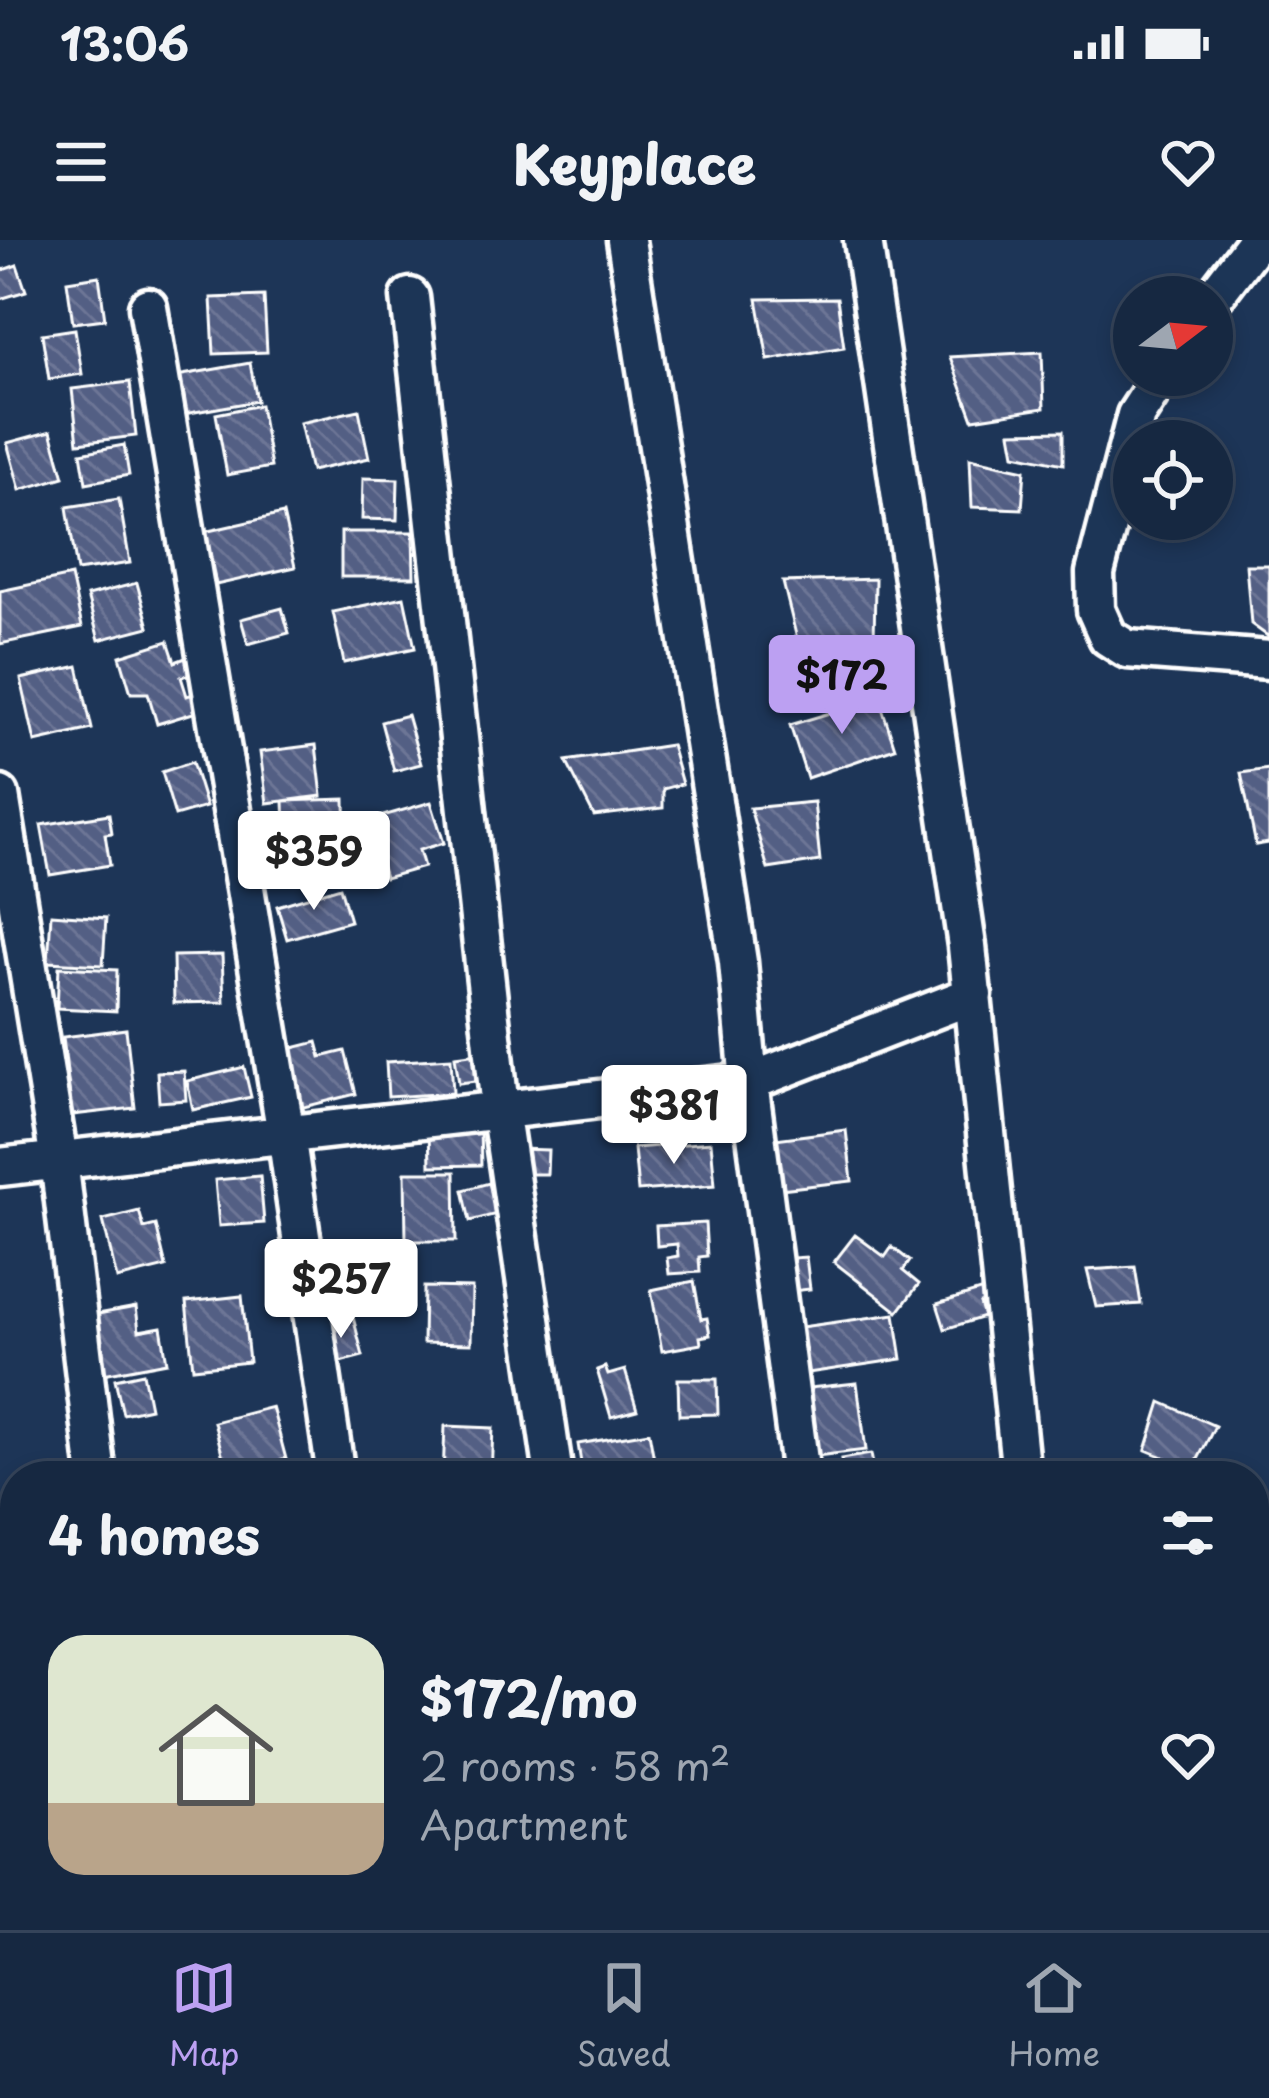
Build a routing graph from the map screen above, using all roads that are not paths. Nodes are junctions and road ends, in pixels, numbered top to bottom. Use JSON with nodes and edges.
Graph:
{"nodes":[{"id":1,"x":626,"y":240,"type":"edge"},
{"id":2,"x":863,"y":240,"type":"edge"},
{"id":3,"x":1257,"y":240,"type":"edge"},
{"id":4,"x":1230,"y":276,"type":"edge"},
{"id":5,"x":410,"y":297,"type":"dead end"},
{"id":6,"x":148,"y":307,"type":"dead end"},
{"id":7,"x":1148,"y":396,"type":"edge"},
{"id":8,"x":1269,"y":660,"type":"edge"},
{"id":9,"x":0,"y":795,"type":"edge"},
{"id":10,"x":973,"y":995,"type":"junction"},
{"id":11,"x":748,"y":1082,"type":"junction"},
{"id":12,"x":500,"y":1108,"type":"junction"},
{"id":13,"x":286,"y":1134,"type":"junction"},
{"id":14,"x":59,"y":1160,"type":"junction"},
{"id":15,"x":0,"y":1166,"type":"edge"},
{"id":16,"x":95,"y":1461,"type":"edge"},
{"id":17,"x":334,"y":1461,"type":"edge"},
{"id":18,"x":552,"y":1461,"type":"edge"},
{"id":19,"x":798,"y":1461,"type":"edge"},
{"id":20,"x":1020,"y":1461,"type":"edge"}],
"edges":[{"from":1,"to":11,"type":"street"},
{"from":2,"to":10,"type":"street"},
{"from":3,"to":4,"type":"street"},
{"from":5,"to":12,"type":"street"},
{"from":6,"to":13,"type":"street"},
{"from":7,"to":8,"type":"street"},
{"from":9,"to":14,"type":"street"},
{"from":10,"to":11,"type":"street"},
{"from":10,"to":20,"type":"street"},
{"from":11,"to":12,"type":"street"},
{"from":11,"to":19,"type":"street"},
{"from":12,"to":13,"type":"street"},
{"from":12,"to":18,"type":"street"},
{"from":13,"to":14,"type":"street"},
{"from":13,"to":17,"type":"street"},
{"from":14,"to":15,"type":"street"},
{"from":14,"to":16,"type":"street"}]}
